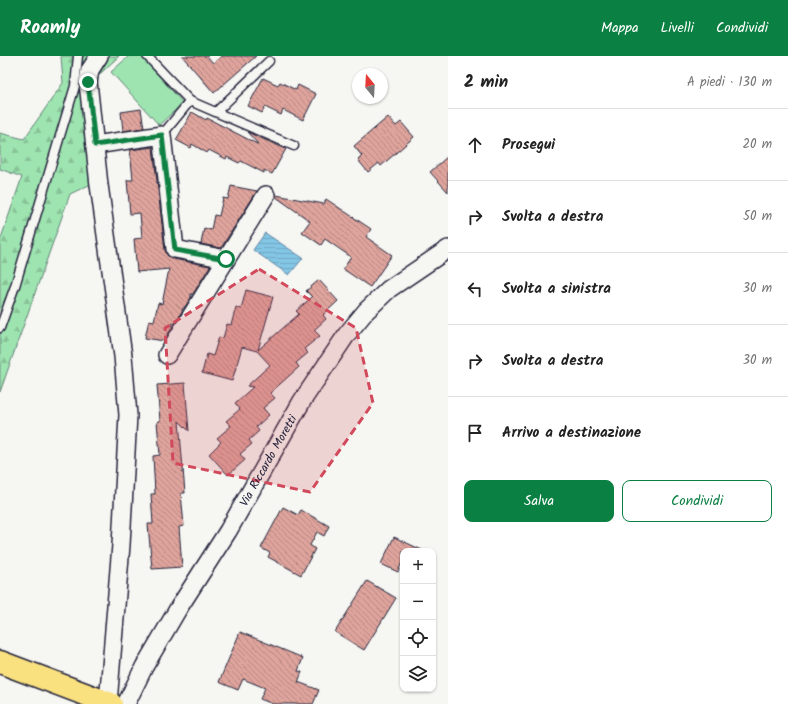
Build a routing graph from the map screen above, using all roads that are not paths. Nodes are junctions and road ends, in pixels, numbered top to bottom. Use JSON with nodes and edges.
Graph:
{"nodes":[{"id":1,"x":78,"y":56,"type":"edge"},
{"id":2,"x":99,"y":56,"type":"edge"},
{"id":3,"x":147,"y":56,"type":"edge"},
{"id":4,"x":269,"y":61,"type":"dead end"},
{"id":5,"x":190,"y":101,"type":"junction"},
{"id":6,"x":216,"y":112,"type":"junction"},
{"id":7,"x":162,"y":135,"type":"junction"},
{"id":8,"x":95,"y":145,"type":"junction"},
{"id":9,"x":294,"y":146,"type":"dead end"},
{"id":10,"x":266,"y":195,"type":"dead end"},
{"id":11,"x":448,"y":249,"type":"edge"},
{"id":12,"x":226,"y":259,"type":"junction"},
{"id":13,"x":0,"y":328,"type":"edge"},
{"id":14,"x":167,"y":355,"type":"dead end"},
{"id":15,"x":0,"y":662,"type":"edge"},
{"id":16,"x":115,"y":704,"type":"edge"}],
"edges":[{"from":1,"to":13,"type":"lane"},
{"from":2,"to":8,"type":"street"},
{"from":3,"to":5,"type":"lane"},
{"from":4,"to":6,"type":"lane"},
{"from":5,"to":6,"type":"lane"},
{"from":5,"to":7,"type":"lane"},
{"from":6,"to":9,"type":"lane"},
{"from":7,"to":8,"type":"street"},
{"from":7,"to":12,"type":"street"},
{"from":8,"to":16,"type":"street"},
{"from":10,"to":12,"type":"street"},
{"from":11,"to":16,"type":"street","name":"Via Riccardo Moretti"},
{"from":12,"to":14,"type":"street"},
{"from":15,"to":16,"type":"main road"}]}
